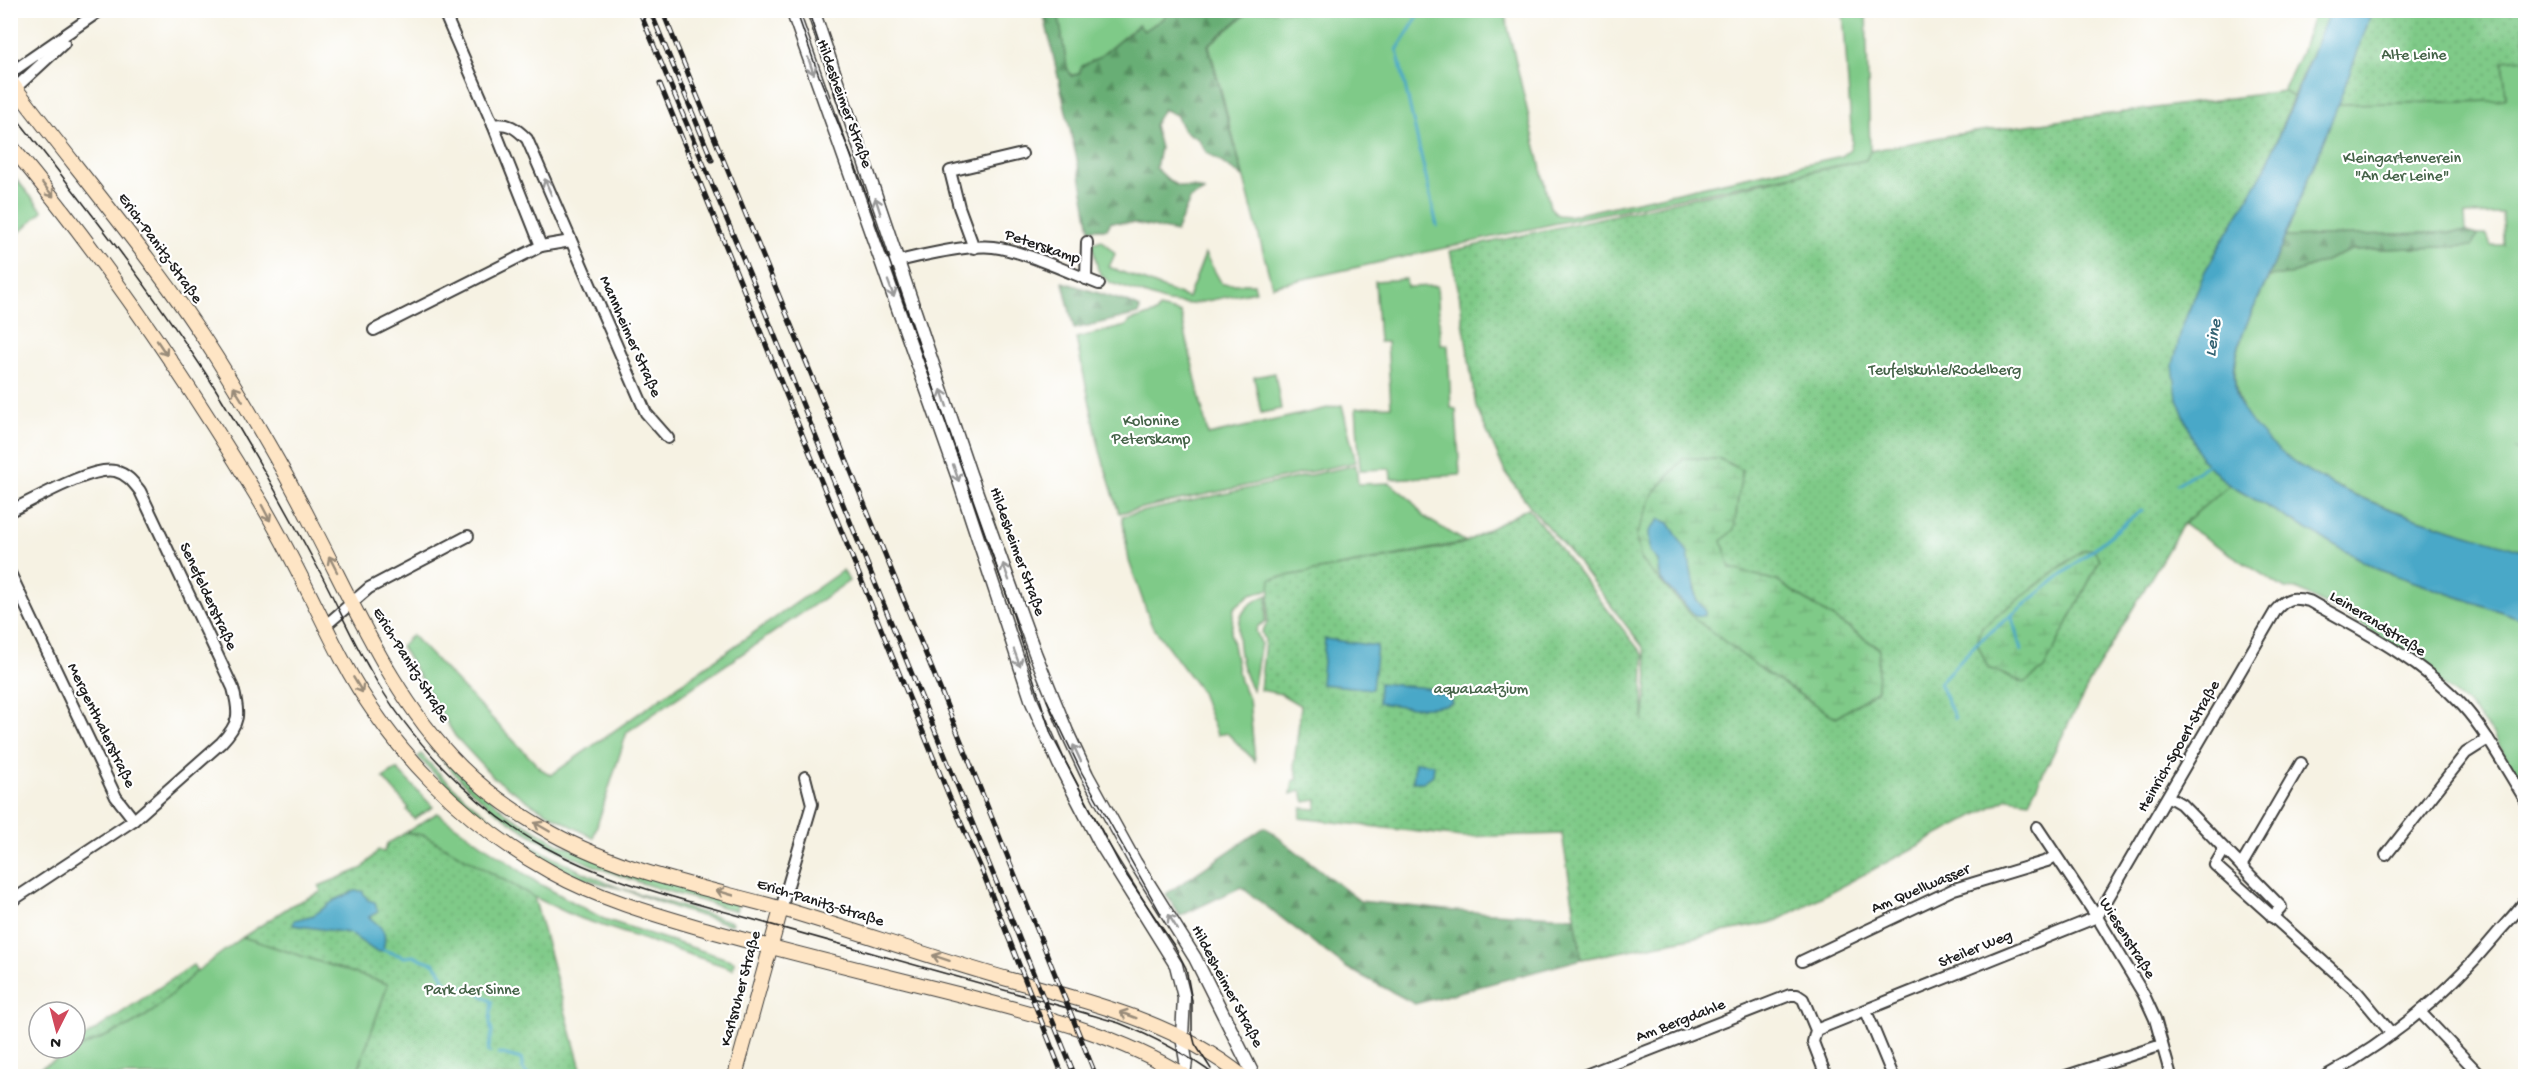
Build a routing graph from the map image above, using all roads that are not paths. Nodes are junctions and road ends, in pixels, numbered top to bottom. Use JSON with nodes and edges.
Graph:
{"nodes":[{"id":1,"x":101,"y":10,"type":"edge"},
{"id":2,"x":443,"y":10,"type":"edge"},
{"id":3,"x":792,"y":10,"type":"edge"},
{"id":4,"x":813,"y":10,"type":"edge"},
{"id":5,"x":90,"y":18,"type":"junction"},
{"id":6,"x":10,"y":73,"type":"edge"},
{"id":7,"x":12,"y":88,"type":"edge"},
{"id":8,"x":492,"y":125,"type":"junction"},
{"id":9,"x":10,"y":145,"type":"edge"},
{"id":10,"x":1022,"y":154,"type":"dead end"},
{"id":11,"x":571,"y":241,"type":"junction"},
{"id":12,"x":1087,"y":242,"type":"dead end"},
{"id":13,"x":541,"y":246,"type":"junction"},
{"id":14,"x":974,"y":248,"type":"junction"},
{"id":15,"x":896,"y":262,"type":"junction"},
{"id":16,"x":883,"y":266,"type":"junction"},
{"id":17,"x":1086,"y":279,"type":"junction"},
{"id":18,"x":1099,"y":284,"type":"dead end"},
{"id":19,"x":374,"y":330,"type":"dead end"},
{"id":20,"x":668,"y":438,"type":"dead end"},
{"id":21,"x":10,"y":511,"type":"edge"},
{"id":22,"x":468,"y":536,"type":"dead end"},
{"id":23,"x":10,"y":573,"type":"edge"},
{"id":24,"x":2294,"y":598,"type":"joint"},
{"id":25,"x":352,"y":601,"type":"junction"},
{"id":26,"x":326,"y":626,"type":"junction"},
{"id":27,"x":2488,"y":739,"type":"junction"},
{"id":28,"x":2301,"y":763,"type":"dead end"},
{"id":29,"x":805,"y":777,"type":"dead end"},
{"id":30,"x":2169,"y":796,"type":"junction"},
{"id":31,"x":2526,"y":801,"type":"edge"},
{"id":32,"x":134,"y":820,"type":"junction"},
{"id":33,"x":2037,"y":827,"type":"dead end"},
{"id":34,"x":2224,"y":849,"type":"junction"},
{"id":35,"x":2386,"y":855,"type":"dead end"},
{"id":36,"x":2055,"y":856,"type":"junction"},
{"id":37,"x":2241,"y":866,"type":"junction"},
{"id":38,"x":2526,"y":899,"type":"edge"},
{"id":39,"x":10,"y":902,"type":"edge"},
{"id":40,"x":781,"y":909,"type":"junction"},
{"id":41,"x":2097,"y":917,"type":"junction"},
{"id":42,"x":2272,"y":917,"type":"junction"},
{"id":43,"x":771,"y":948,"type":"junction"},
{"id":44,"x":1802,"y":961,"type":"dead end"},
{"id":45,"x":1866,"y":1011,"type":"junction"},
{"id":46,"x":2421,"y":1013,"type":"junction"},
{"id":47,"x":1816,"y":1030,"type":"junction"},
{"id":48,"x":2392,"y":1034,"type":"junction"},
{"id":49,"x":1182,"y":1037,"type":"junction"},
{"id":50,"x":2162,"y":1045,"type":"junction"},
{"id":51,"x":1184,"y":1076,"type":"edge"},
{"id":52,"x":735,"y":1077,"type":"edge"},
{"id":53,"x":1242,"y":1077,"type":"edge"},
{"id":54,"x":1254,"y":1077,"type":"edge"},
{"id":55,"x":1583,"y":1077,"type":"edge"},
{"id":56,"x":1826,"y":1077,"type":"edge"},
{"id":57,"x":1893,"y":1077,"type":"edge"},
{"id":58,"x":2066,"y":1077,"type":"edge"},
{"id":59,"x":2171,"y":1077,"type":"edge"},
{"id":60,"x":2326,"y":1077,"type":"edge"},
{"id":61,"x":2481,"y":1077,"type":"edge"}],
"edges":[{"from":1,"to":5,"type":"street"},
{"from":2,"to":8,"type":"street"},
{"from":3,"to":16,"type":"street","name":"Hildesheimer Straße","one_way":true},
{"from":15,"to":4,"type":"street","name":"Hildesheimer Straße","one_way":true},
{"from":5,"to":6,"type":"street"},
{"from":5,"to":7,"type":"street"},
{"from":25,"to":7,"type":"main road","name":"Erich-Panitz-Straße","one_way":true},
{"from":11,"to":8,"type":"street","name":"Mannheimer Straße","one_way":true},
{"from":8,"to":13,"type":"street"},
{"from":9,"to":26,"type":"main road","one_way":true},
{"from":10,"to":14,"type":"street"},
{"from":11,"to":13,"type":"street"},
{"from":11,"to":20,"type":"street","name":"Mannheimer Straße"},
{"from":12,"to":17,"type":"street"},
{"from":13,"to":19,"type":"street"},
{"from":14,"to":15,"type":"street","name":"Peterskamp"},
{"from":14,"to":17,"type":"street","name":"Peterskamp"},
{"from":15,"to":16,"type":"street","name":"Peterskamp"},
{"from":54,"to":15,"type":"street","name":"Hildesheimer Straße","one_way":true},
{"from":16,"to":49,"type":"street","name":"Hildesheimer Straße","one_way":true},
{"from":17,"to":18,"type":"street","name":"Peterskamp"},
{"from":21,"to":32,"type":"street","name":"Senefelderstraße"},
{"from":22,"to":25,"type":"street"},
{"from":23,"to":32,"type":"street","name":"Mergenthalerstraße"},
{"from":24,"to":27,"type":"street","name":"Leinerandstraße"},
{"from":24,"to":30,"type":"street","name":"Heinrich-Spoerl-Straße"},
{"from":25,"to":26,"type":"street"},
{"from":40,"to":25,"type":"main road","name":"Erich-Panitz-Straße","one_way":true},
{"from":26,"to":43,"type":"main road","one_way":true},
{"from":27,"to":31,"type":"street","name":"Leinerandstraße"},
{"from":27,"to":35,"type":"street"},
{"from":28,"to":37,"type":"street"},
{"from":29,"to":40,"type":"street"},
{"from":30,"to":34,"type":"street"},
{"from":30,"to":41,"type":"street","name":"Heinrich-Spoerl-Straße"},
{"from":32,"to":39,"type":"street"},
{"from":33,"to":36,"type":"street","name":"Wiesenstraße"},
{"from":34,"to":37,"type":"street"},
{"from":34,"to":42,"type":"street"},
{"from":36,"to":41,"type":"street","name":"Wiesenstraße"},
{"from":36,"to":44,"type":"street","name":"Am Quellwasser"},
{"from":37,"to":42,"type":"street"},
{"from":38,"to":46,"type":"street"},
{"from":40,"to":43,"type":"main road","name":"Karlsruher Straße"},
{"from":49,"to":40,"type":"main road","name":"Erich-Panitz-Straße","one_way":true},
{"from":41,"to":45,"type":"street","name":"Steiler Weg"},
{"from":41,"to":50,"type":"street","name":"Wiesenstraße"},
{"from":42,"to":48,"type":"street"},
{"from":43,"to":51,"type":"main road"},
{"from":43,"to":52,"type":"main road","name":"Karlsruher Straße"},
{"from":45,"to":47,"type":"street","name":"Steiler Weg"},
{"from":45,"to":57,"type":"street"},
{"from":46,"to":48,"type":"street"},
{"from":46,"to":61,"type":"street"},
{"from":47,"to":55,"type":"street","name":"Am Bergdahle"},
{"from":47,"to":56,"type":"street"},
{"from":48,"to":60,"type":"street"},
{"from":49,"to":51,"type":"street","name":"Hildesheimer Straße"},
{"from":49,"to":53,"type":"main road","name":"Erich-Panitz-Straße"},
{"from":50,"to":58,"type":"street"},
{"from":50,"to":59,"type":"street","name":"Wiesenstraße"}]}
